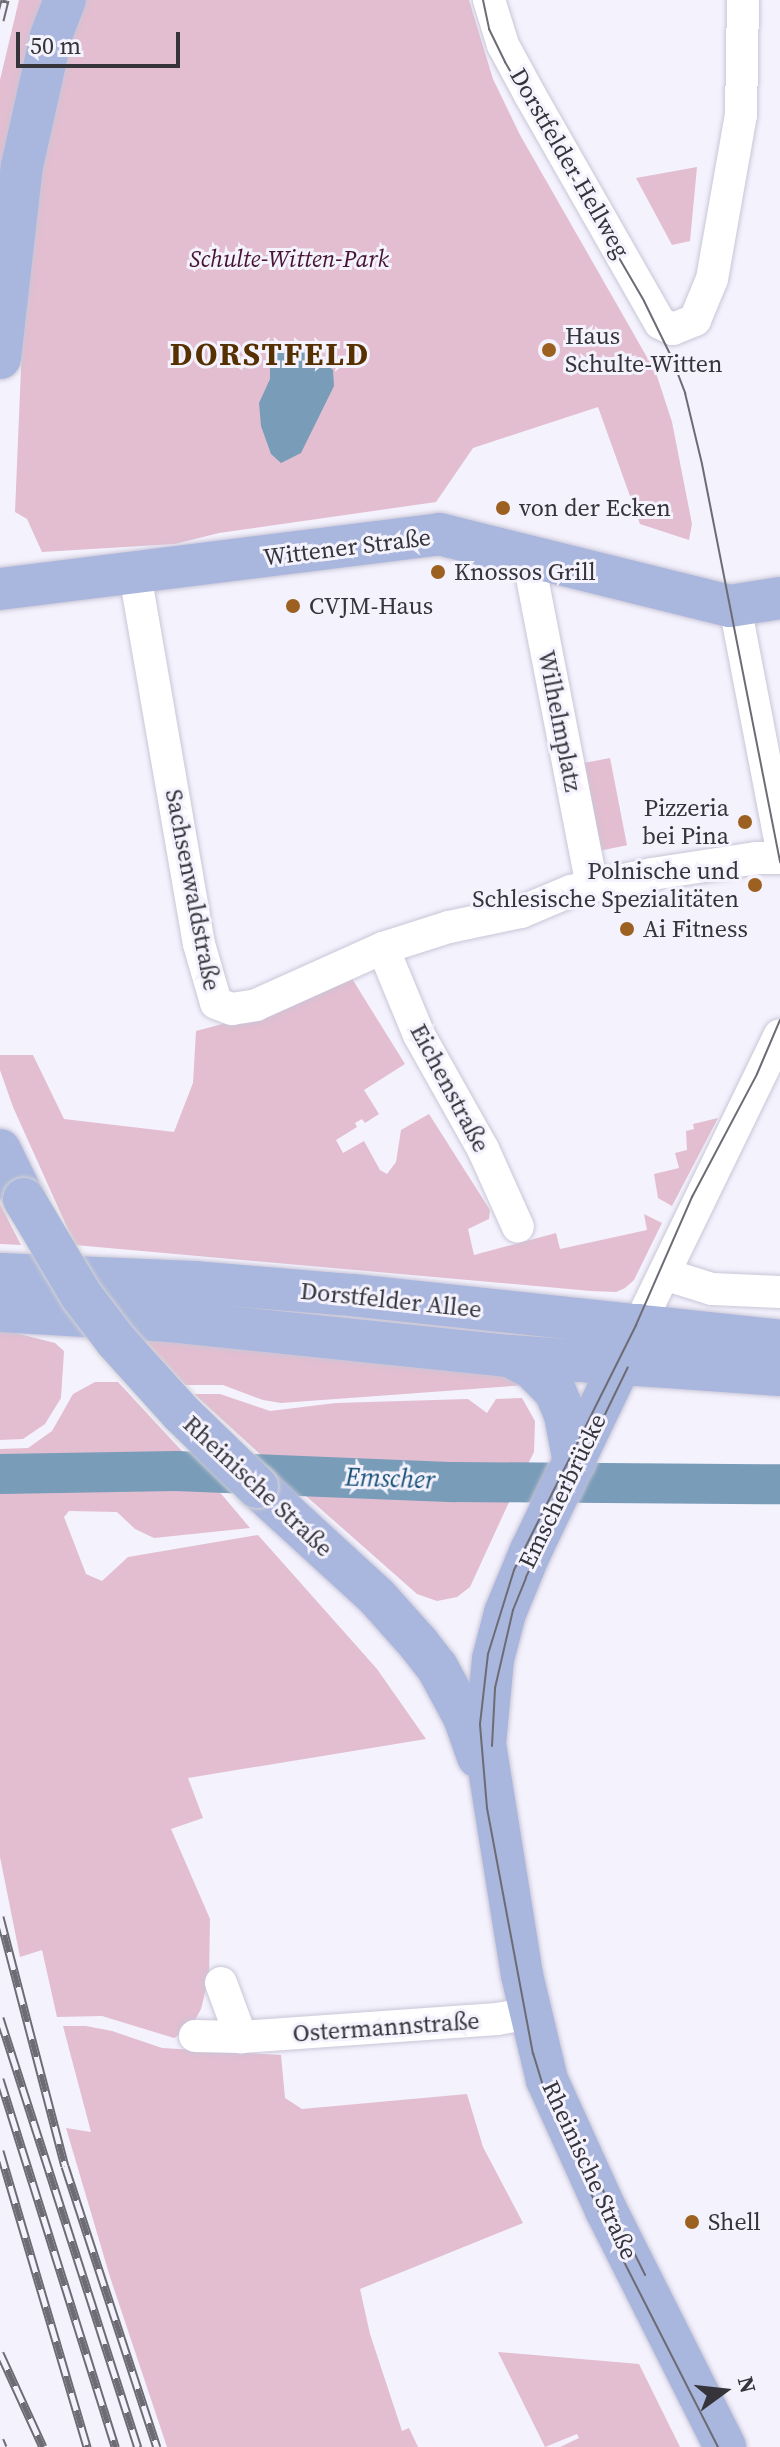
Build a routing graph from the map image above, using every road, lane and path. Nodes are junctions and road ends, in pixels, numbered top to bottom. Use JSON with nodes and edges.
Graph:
{"nodes":[{"id":1,"x":65,"y":0,"type":"edge"},
{"id":2,"x":489,"y":0,"type":"edge"},
{"id":3,"x":743,"y":0,"type":"edge"},
{"id":4,"x":0,"y":358,"type":"edge"},
{"id":5,"x":528,"y":557,"type":"junction"},
{"id":6,"x":135,"y":574,"type":"junction"},
{"id":7,"x":0,"y":589,"type":"edge"},
{"id":8,"x":780,"y":598,"type":"edge"},
{"id":9,"x":735,"y":606,"type":"junction"},
{"id":10,"x":780,"y":839,"type":"edge"},
{"id":11,"x":780,"y":858,"type":"edge"},
{"id":12,"x":592,"y":886,"type":"junction"},
{"id":13,"x":383,"y":948,"type":"junction"},
{"id":14,"x":778,"y":1048,"type":"edge"},
{"id":15,"x":0,"y":1150,"type":"edge"},
{"id":16,"x":518,"y":1227,"type":"dead end"},
{"id":17,"x":0,"y":1274,"type":"edge"},
{"id":18,"x":664,"y":1274,"type":"junction"},
{"id":19,"x":780,"y":1292,"type":"edge"},
{"id":20,"x":0,"y":1311,"type":"edge"},
{"id":21,"x":639,"y":1325,"type":"junction"},
{"id":22,"x":780,"y":1341,"type":"edge"},
{"id":23,"x":509,"y":1356,"type":"junction"},
{"id":24,"x":620,"y":1365,"type":"junction"},
{"id":25,"x":780,"y":1375,"type":"edge"},
{"id":26,"x":574,"y":1462,"type":"junction"},
{"id":27,"x":493,"y":1659,"type":"junction"},
{"id":28,"x":437,"y":1667,"type":"junction"},
{"id":29,"x":496,"y":1828,"type":"junction"},
{"id":30,"x":221,"y":1983,"type":"dead end"},
{"id":31,"x":531,"y":2013,"type":"junction"},
{"id":32,"x":195,"y":2036,"type":"dead end"},
{"id":33,"x":241,"y":2037,"type":"junction"},
{"id":34,"x":725,"y":2447,"type":"edge"}],
"edges":[{"from":1,"to":4,"type":"main road"},
{"from":2,"to":3,"type":"street","name":"Dorstfelder Hellweg"},
{"from":5,"to":6,"type":"main road","name":"Wittener Straße"},
{"from":5,"to":9,"type":"main road","name":"Wittener Straße"},
{"from":5,"to":12,"type":"street","name":"Wilhelmplatz"},
{"from":6,"to":7,"type":"main road","name":"Wittener Straße"},
{"from":6,"to":13,"type":"street","name":"Sachsenwaldstraße"},
{"from":8,"to":9,"type":"main road"},
{"from":9,"to":10,"type":"street"},
{"from":11,"to":12,"type":"street","name":"Sachsenwaldstraße"},
{"from":12,"to":13,"type":"street","name":"Sachsenwaldstraße"},
{"from":13,"to":16,"type":"street","name":"Eichenstraße"},
{"from":14,"to":18,"type":"street"},
{"from":15,"to":28,"type":"main road","name":"Rheinische Straße","bridge":true},
{"from":17,"to":21,"type":"main road","name":"Dorstfelder Allee"},
{"from":18,"to":19,"type":"street"},
{"from":18,"to":21,"type":"street"},
{"from":20,"to":23,"type":"main road","name":"Dorstfelder Allee"},
{"from":21,"to":22,"type":"main road","name":"Dorstfelder Allee"},
{"from":21,"to":24,"type":"main road","name":"Emscherbrücke"},
{"from":23,"to":24,"type":"main road","name":"Dorstfelder Allee"},
{"from":23,"to":26,"type":"main road"},
{"from":24,"to":25,"type":"main road","name":"Dorstfelder Allee"},
{"from":24,"to":26,"type":"main road","name":"Emscherbrücke"},
{"from":26,"to":27,"type":"main road","name":"Emscherbrücke"},
{"from":27,"to":28,"type":"main road"},
{"from":27,"to":29,"type":"main road","name":"Rheinische Straße"},
{"from":28,"to":29,"type":"main road","name":"Rheinische Straße"},
{"from":29,"to":31,"type":"main road","name":"Rheinische Straße"},
{"from":30,"to":33,"type":"street"},
{"from":31,"to":33,"type":"street","name":"Ostermannstraße"},
{"from":31,"to":34,"type":"main road","name":"Rheinische Straße"},
{"from":32,"to":33,"type":"street","name":"Ostermannstraße"}]}
